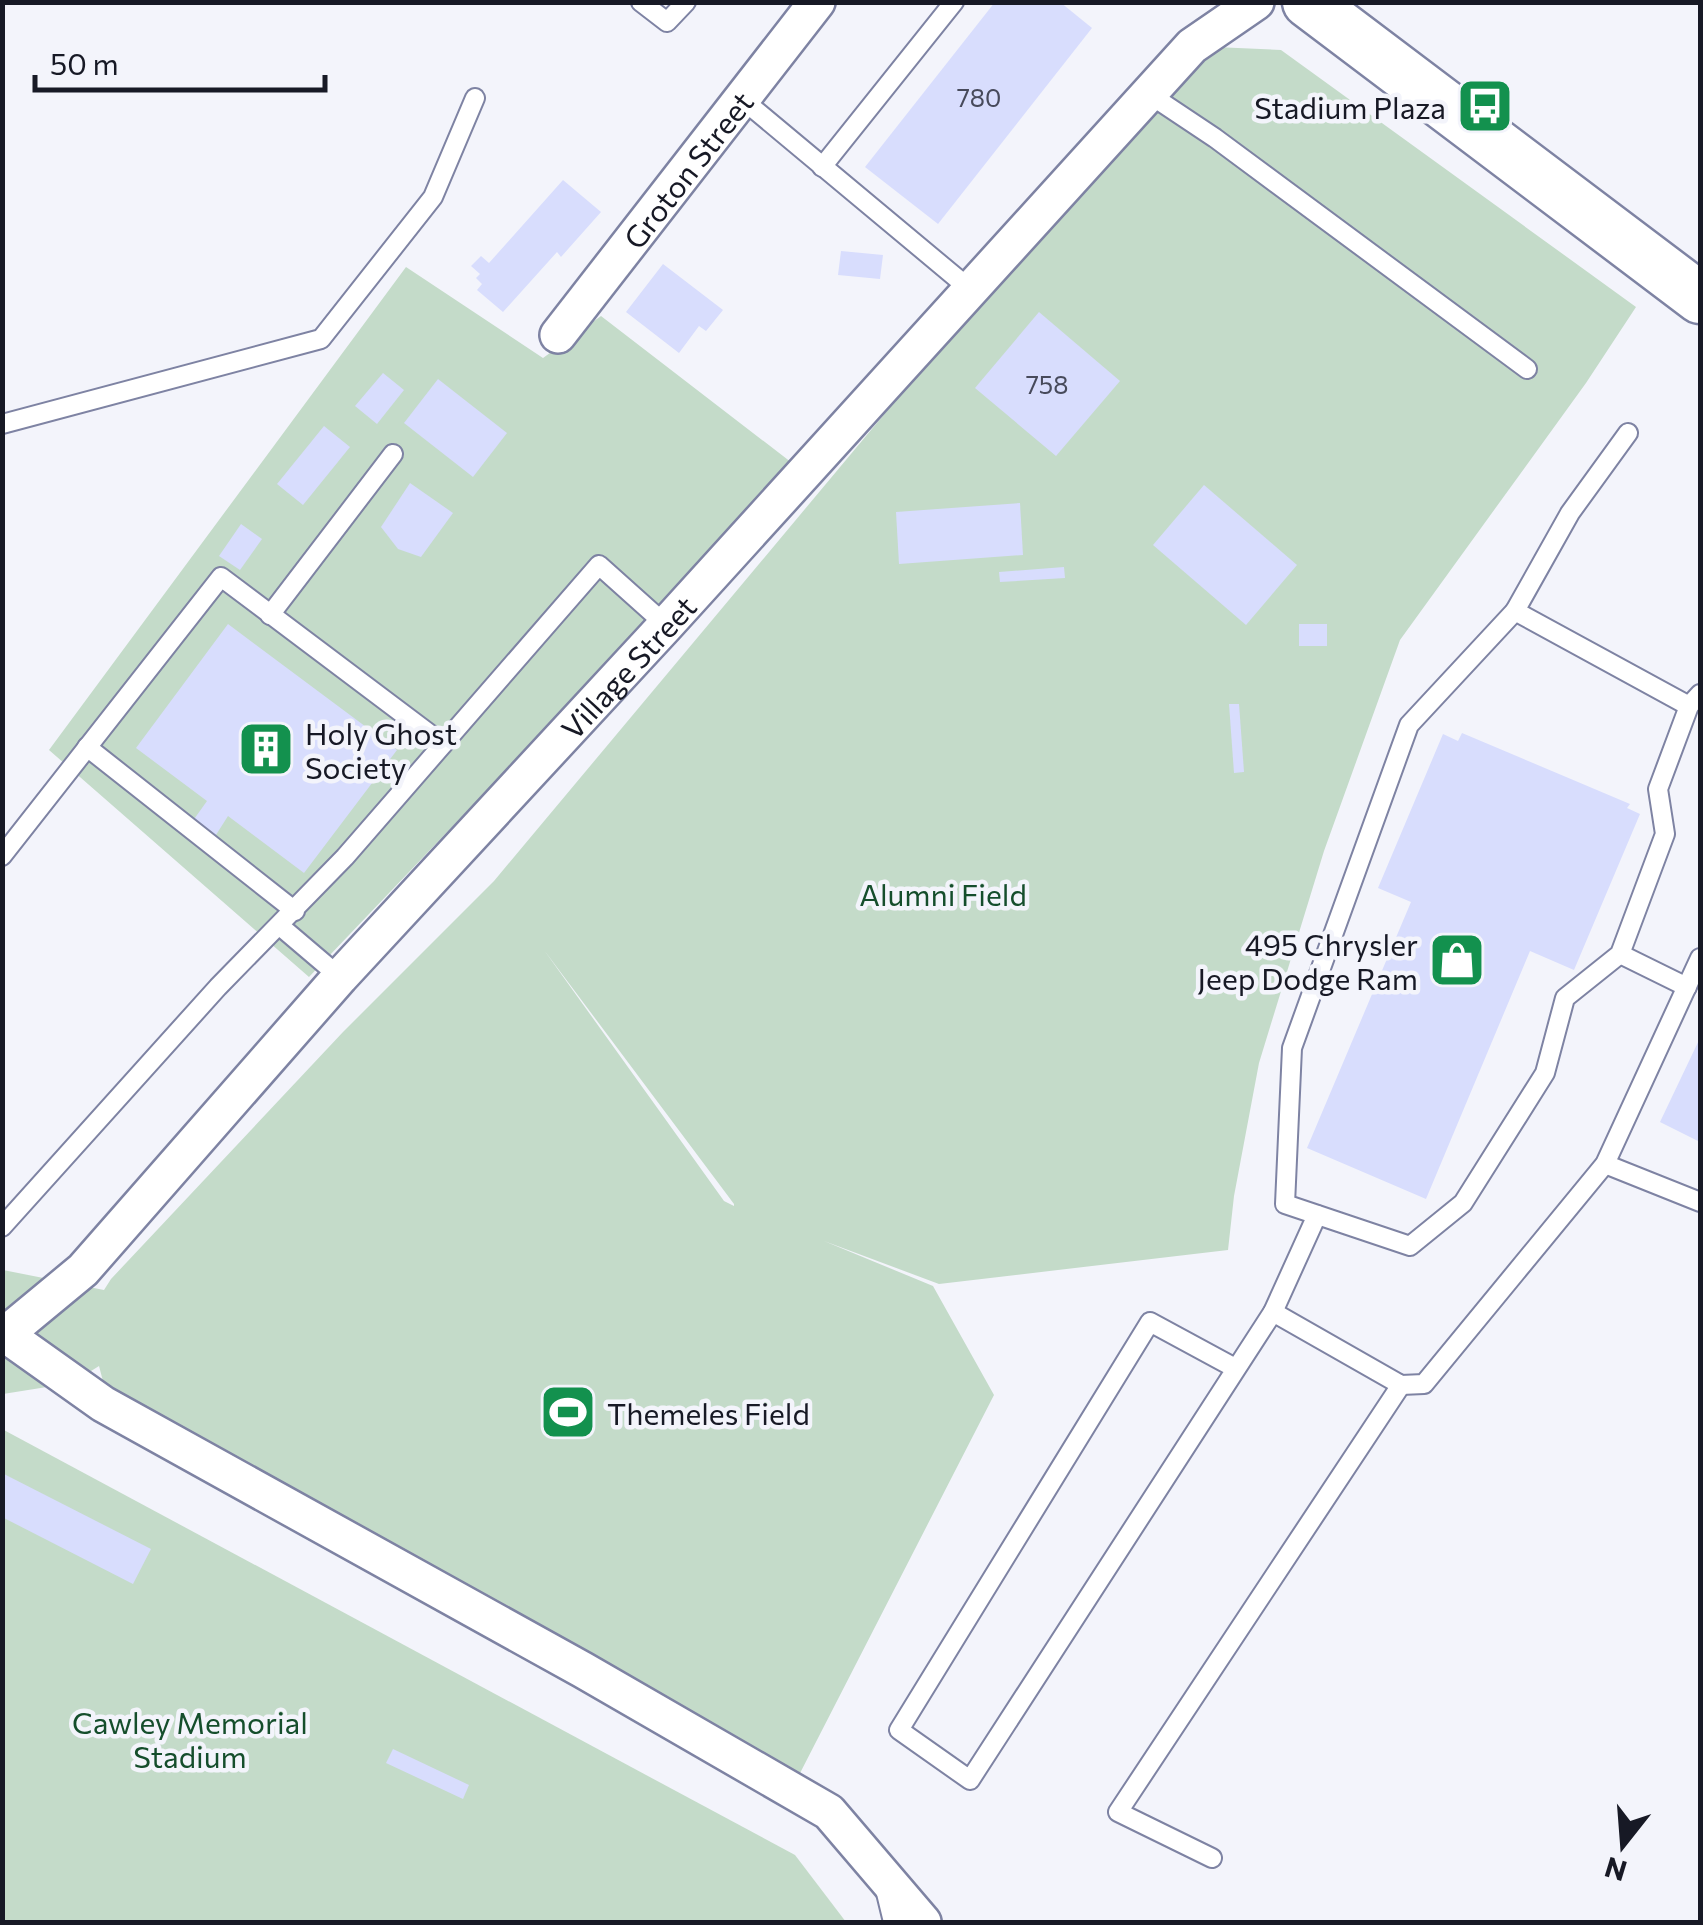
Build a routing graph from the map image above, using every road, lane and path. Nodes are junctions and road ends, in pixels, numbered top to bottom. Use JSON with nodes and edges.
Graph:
{"nodes":[{"id":1,"x":641,"y":2,"type":"edge"},
{"id":2,"x":686,"y":2,"type":"edge"},
{"id":3,"x":817,"y":2,"type":"edge"},
{"id":4,"x":954,"y":2,"type":"edge"},
{"id":5,"x":1256,"y":2,"type":"edge"},
{"id":6,"x":1308,"y":2,"type":"edge"},
{"id":7,"x":1149,"y":94,"type":"junction"},
{"id":8,"x":475,"y":98,"type":"dead end"},
{"id":9,"x":742,"y":99,"type":"junction"},
{"id":10,"x":822,"y":167,"type":"junction"},
{"id":11,"x":971,"y":290,"type":"junction"},
{"id":12,"x":1700,"y":298,"type":"edge"},
{"id":13,"x":558,"y":335,"type":"dead end"},
{"id":14,"x":1527,"y":369,"type":"dead end"},
{"id":15,"x":2,"y":424,"type":"edge"},
{"id":16,"x":1628,"y":433,"type":"dead end"},
{"id":17,"x":392,"y":454,"type":"dead end"},
{"id":18,"x":1515,"y":611,"type":"junction"},
{"id":19,"x":270,"y":615,"type":"junction"},
{"id":20,"x":666,"y":625,"type":"junction"},
{"id":21,"x":1695,"y":700,"type":"edge"},
{"id":22,"x":443,"y":744,"type":"junction"},
{"id":23,"x":87,"y":747,"type":"junction"},
{"id":24,"x":2,"y":856,"type":"edge"},
{"id":25,"x":295,"y":911,"type":"junction"},
{"id":26,"x":280,"y":926,"type":"junction"},
{"id":27,"x":1620,"y":954,"type":"junction"},
{"id":28,"x":1700,"y":958,"type":"edge"},
{"id":29,"x":340,"y":978,"type":"junction"},
{"id":30,"x":1687,"y":987,"type":"junction"},
{"id":31,"x":1606,"y":1164,"type":"junction"},
{"id":32,"x":1700,"y":1202,"type":"edge"},
{"id":33,"x":1317,"y":1215,"type":"junction"},
{"id":34,"x":2,"y":1227,"type":"edge"},
{"id":35,"x":1273,"y":1312,"type":"junction"},
{"id":36,"x":4,"y":1336,"type":"edge"},
{"id":37,"x":1235,"y":1368,"type":"junction"},
{"id":38,"x":1401,"y":1385,"type":"junction"},
{"id":39,"x":1212,"y":1858,"type":"dead end"},
{"id":40,"x":882,"y":1874,"type":"junction"},
{"id":41,"x":893,"y":1922,"type":"edge"},
{"id":42,"x":924,"y":1922,"type":"edge"}],
"edges":[{"from":1,"to":2,"type":"lane"},
{"from":3,"to":9,"type":"street","name":"Groton Street"},
{"from":4,"to":10,"type":"lane"},
{"from":5,"to":7,"type":"street","name":"Village Street"},
{"from":6,"to":12,"type":"main road"},
{"from":7,"to":11,"type":"street","name":"Village Street"},
{"from":7,"to":14,"type":"lane"},
{"from":8,"to":15,"type":"lane"},
{"from":9,"to":10,"type":"lane"},
{"from":9,"to":13,"type":"street","name":"Groton Street"},
{"from":10,"to":11,"type":"lane"},
{"from":11,"to":20,"type":"street","name":"Village Street"},
{"from":16,"to":18,"type":"lane"},
{"from":17,"to":19,"type":"lane"},
{"from":18,"to":21,"type":"lane"},
{"from":18,"to":33,"type":"lane"},
{"from":19,"to":22,"type":"lane"},
{"from":19,"to":23,"type":"lane"},
{"from":20,"to":22,"type":"lane"},
{"from":20,"to":29,"type":"street","name":"Village Street"},
{"from":21,"to":27,"type":"lane"},
{"from":22,"to":25,"type":"lane"},
{"from":23,"to":24,"type":"lane"},
{"from":23,"to":25,"type":"lane"},
{"from":25,"to":26,"type":"lane"},
{"from":26,"to":29,"type":"lane"},
{"from":26,"to":34,"type":"lane"},
{"from":27,"to":30,"type":"lane"},
{"from":27,"to":33,"type":"lane"},
{"from":28,"to":30,"type":"lane"},
{"from":29,"to":36,"type":"street","name":"Village Street"},
{"from":30,"to":31,"type":"lane"},
{"from":31,"to":32,"type":"lane"},
{"from":31,"to":38,"type":"lane"},
{"from":33,"to":35,"type":"lane"},
{"from":35,"to":37,"type":"lane"},
{"from":35,"to":38,"type":"lane"},
{"from":36,"to":40,"type":"street"},
{"from":37,"to":37,"type":"lane"},
{"from":38,"to":39,"type":"lane"},
{"from":40,"to":41,"type":"lane"},
{"from":40,"to":42,"type":"street"}]}
